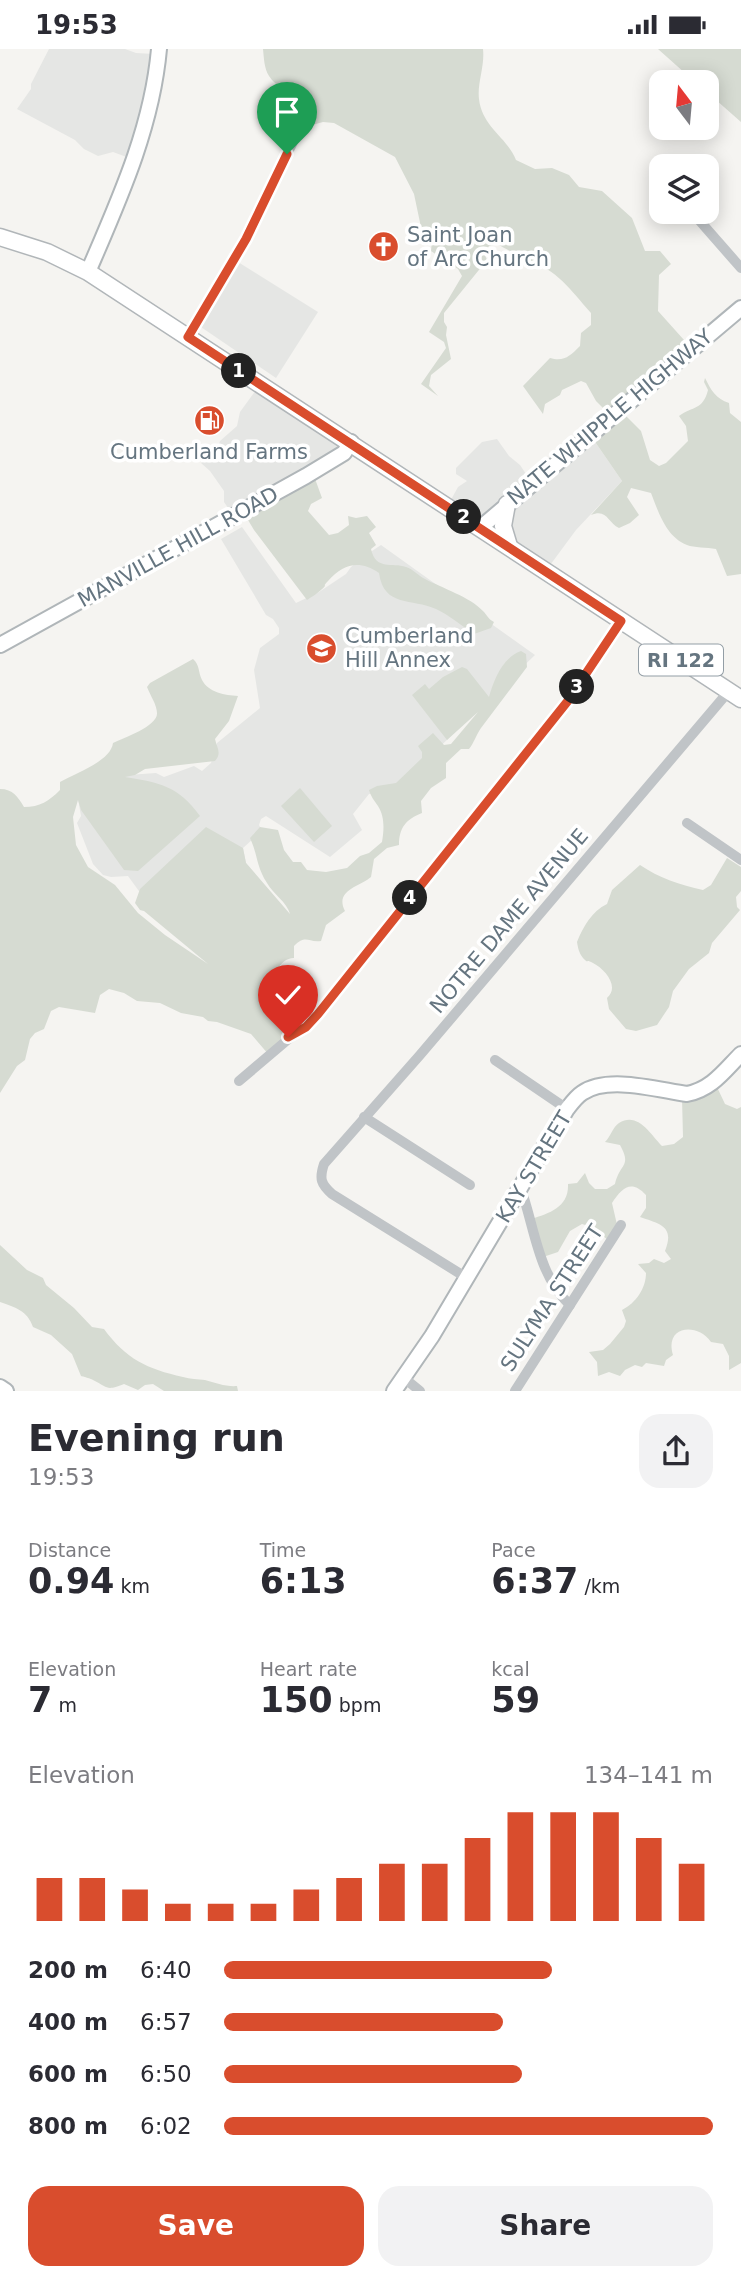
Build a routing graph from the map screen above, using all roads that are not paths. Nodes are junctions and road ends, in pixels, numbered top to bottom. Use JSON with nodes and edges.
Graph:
{"nodes":[{"id":1,"x":159,"y":49,"type":"edge"},
{"id":2,"x":304,"y":120,"type":"dead end"},
{"id":3,"x":702,"y":224,"type":"edge"},
{"id":4,"x":0,"y":237,"type":"edge"},
{"id":5,"x":741,"y":268,"type":"edge"},
{"id":6,"x":88,"y":272,"type":"junction"},
{"id":7,"x":741,"y":308,"type":"edge"},
{"id":8,"x":188,"y":337,"type":"junction"},
{"id":9,"x":351,"y":442,"type":"junction"},
{"id":10,"x":507,"y":504,"type":"junction"},
{"id":11,"x":480,"y":528,"type":"junction"},
{"id":12,"x":509,"y":546,"type":"junction"},
{"id":13,"x":621,"y":621,"type":"junction"},
{"id":14,"x":2,"y":640,"type":"edge"},
{"id":15,"x":735,"y":695,"type":"edge"},
{"id":16,"x":687,"y":823,"type":"dead end"},
{"id":17,"x":741,"y":860,"type":"edge"},
{"id":18,"x":741,"y":1054,"type":"edge"},
{"id":19,"x":495,"y":1060,"type":"dead end"},
{"id":20,"x":239,"y":1081,"type":"dead end"},
{"id":21,"x":567,"y":1109,"type":"junction"},
{"id":22,"x":364,"y":1118,"type":"junction"},
{"id":23,"x":470,"y":1185,"type":"dead end"},
{"id":24,"x":521,"y":1189,"type":"junction"},
{"id":25,"x":621,"y":1226,"type":"dead end"},
{"id":26,"x":467,"y":1277,"type":"junction"},
{"id":27,"x":570,"y":1305,"type":"junction"},
{"id":28,"x":402,"y":1377,"type":"junction"},
{"id":29,"x":0,"y":1387,"type":"edge"},
{"id":30,"x":6,"y":1391,"type":"edge"},
{"id":31,"x":394,"y":1391,"type":"edge"},
{"id":32,"x":420,"y":1391,"type":"edge"},
{"id":33,"x":515,"y":1391,"type":"edge"}],
"edges":[{"from":1,"to":6,"type":"street"},
{"from":2,"to":8,"type":"street"},
{"from":3,"to":5,"type":"street"},
{"from":4,"to":6,"type":"main road","number":"RI 122"},
{"from":6,"to":8,"type":"main road","number":"RI 122"},
{"from":7,"to":10,"type":"street","name":"NATE WHIPPLE HIGHWAY"},
{"from":8,"to":9,"type":"main road","number":"RI 122"},
{"from":9,"to":11,"type":"main road","number":"RI 122"},
{"from":9,"to":14,"type":"street","name":"MANVILLE HILL ROAD"},
{"from":10,"to":11,"type":"street","name":"NATE WHIPPLE HIGHWAY"},
{"from":10,"to":12,"type":"main road"},
{"from":11,"to":12,"type":"main road","number":"RI 122"},
{"from":12,"to":13,"type":"main road","number":"RI 122"},
{"from":13,"to":15,"type":"main road","number":"RI 122"},
{"from":13,"to":20,"type":"street"},
{"from":15,"to":22,"type":"street","name":"NOTRE DAME AVENUE"},
{"from":16,"to":17,"type":"street"},
{"from":18,"to":21,"type":"street","name":"KAY STREET"},
{"from":19,"to":21,"type":"street"},
{"from":21,"to":24,"type":"street","name":"KAY STREET"},
{"from":22,"to":23,"type":"street"},
{"from":22,"to":26,"type":"street","name":"NOTRE DAME AVENUE"},
{"from":24,"to":26,"type":"street","name":"KAY STREET"},
{"from":24,"to":27,"type":"street"},
{"from":25,"to":27,"type":"street","name":"SULYMA STREET"},
{"from":26,"to":28,"type":"street","name":"KAY STREET"},
{"from":27,"to":33,"type":"street","name":"SULYMA STREET"},
{"from":28,"to":31,"type":"street","name":"KAY STREET"},
{"from":28,"to":32,"type":"street"},
{"from":29,"to":30,"type":"street"}]}
